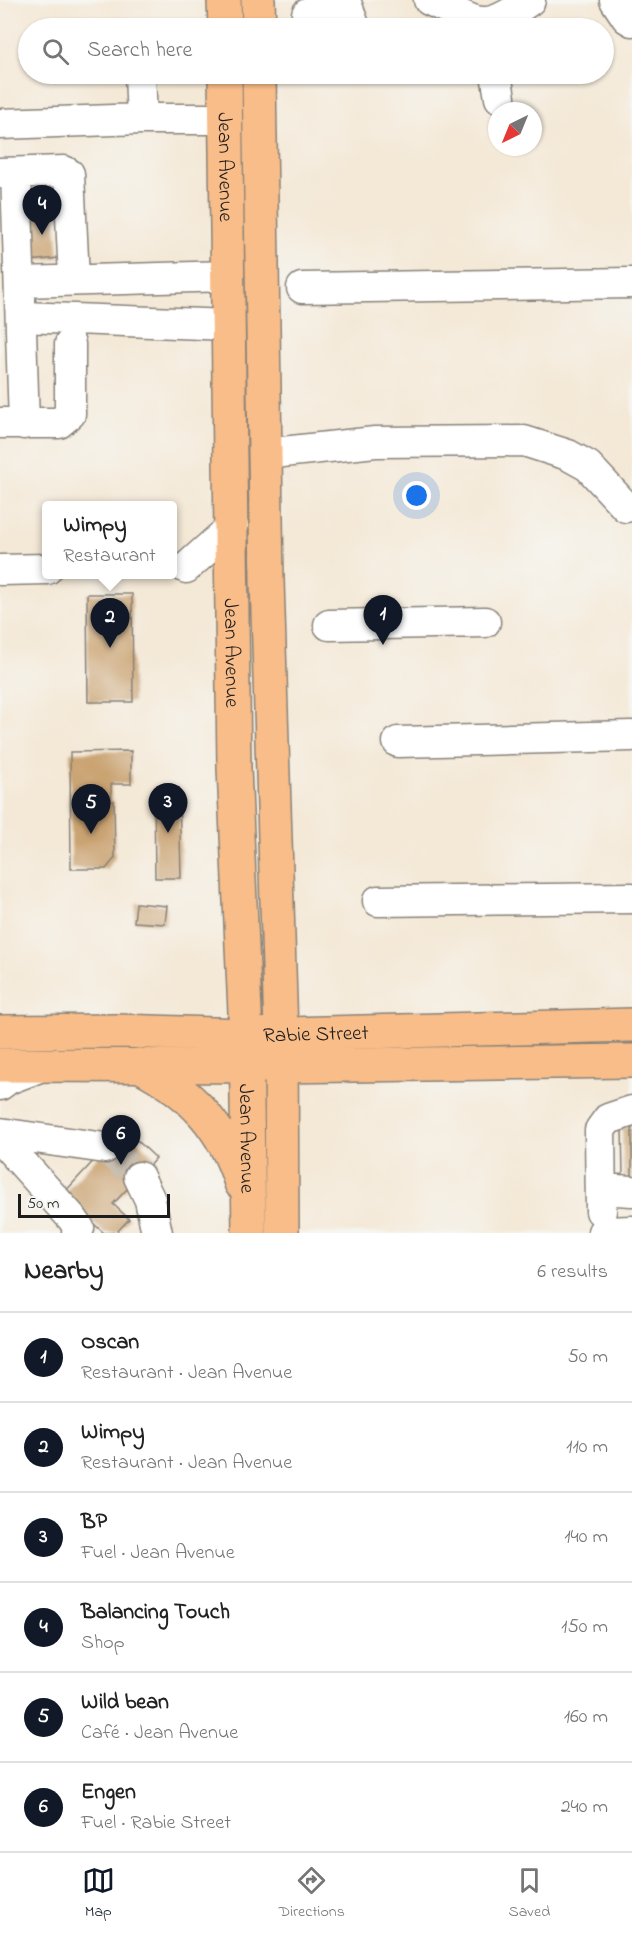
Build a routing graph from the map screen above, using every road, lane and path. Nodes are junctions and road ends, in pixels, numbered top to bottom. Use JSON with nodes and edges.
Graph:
{"nodes":[{"id":1,"x":224,"y":0,"type":"edge"},
{"id":2,"x":258,"y":0,"type":"edge"},
{"id":3,"x":343,"y":0,"type":"edge"},
{"id":4,"x":429,"y":0,"type":"edge"},
{"id":5,"x":530,"y":0,"type":"edge"},
{"id":6,"x":615,"y":0,"type":"edge"},
{"id":7,"x":307,"y":14,"type":"dead end"},
{"id":8,"x":225,"y":18,"type":"edge"},
{"id":9,"x":259,"y":18,"type":"edge"},
{"id":10,"x":350,"y":18,"type":"edge"},
{"id":11,"x":468,"y":18,"type":"edge"},
{"id":12,"x":505,"y":18,"type":"edge"},
{"id":13,"x":632,"y":21,"type":"edge"},
{"id":14,"x":140,"y":84,"type":"edge"},
{"id":15,"x":225,"y":84,"type":"edge"},
{"id":16,"x":259,"y":84,"type":"edge"},
{"id":17,"x":142,"y":118,"type":"junction"},
{"id":18,"x":226,"y":119,"type":"junction"},
{"id":19,"x":0,"y":124,"type":"edge"},
{"id":20,"x":8,"y":173,"type":"edge"},
{"id":21,"x":229,"y":276,"type":"junction"},
{"id":22,"x":74,"y":279,"type":"junction"},
{"id":23,"x":21,"y":282,"type":"junction"},
{"id":24,"x":632,"y":283,"type":"edge"},
{"id":25,"x":302,"y":288,"type":"dead end"},
{"id":26,"x":22,"y":317,"type":"junction"},
{"id":27,"x":229,"y":325,"type":"junction"},
{"id":28,"x":70,"y":344,"type":"dead end"},
{"id":29,"x":12,"y":423,"type":"edge"},
{"id":30,"x":264,"y":454,"type":"junction"},
{"id":31,"x":626,"y":507,"type":"dead end"},
{"id":32,"x":233,"y":526,"type":"junction"},
{"id":33,"x":179,"y":567,"type":"edge"},
{"id":34,"x":42,"y":569,"type":"edge"},
{"id":35,"x":0,"y":570,"type":"edge"},
{"id":36,"x":233,"y":580,"type":"junction"},
{"id":37,"x":485,"y":622,"type":"dead end"},
{"id":38,"x":329,"y":624,"type":"dead end"},
{"id":39,"x":632,"y":736,"type":"edge"},
{"id":40,"x":398,"y":742,"type":"dead end"},
{"id":41,"x":632,"y":898,"type":"edge"},
{"id":42,"x":378,"y":901,"type":"dead end"},
{"id":43,"x":632,"y":1025,"type":"edge"},
{"id":44,"x":0,"y":1032,"type":"edge"},
{"id":45,"x":281,"y":1033,"type":"junction"},
{"id":46,"x":246,"y":1050,"type":"junction"},
{"id":47,"x":632,"y":1061,"type":"edge"},
{"id":48,"x":0,"y":1065,"type":"edge"},
{"id":49,"x":45,"y":1065,"type":"junction"},
{"id":50,"x":139,"y":1065,"type":"junction"},
{"id":51,"x":281,"y":1066,"type":"junction"},
{"id":52,"x":0,"y":1085,"type":"edge"},
{"id":53,"x":632,"y":1111,"type":"edge"},
{"id":54,"x":0,"y":1133,"type":"edge"},
{"id":55,"x":0,"y":1138,"type":"edge"},
{"id":56,"x":105,"y":1148,"type":"tunnel mouth"},
{"id":57,"x":139,"y":1177,"type":"tunnel mouth"},
{"id":58,"x":632,"y":1191,"type":"edge"},
{"id":59,"x":601,"y":1211,"type":"edge"},
{"id":60,"x":249,"y":1220,"type":"edge"},
{"id":61,"x":632,"y":1231,"type":"edge"},
{"id":62,"x":77,"y":1233,"type":"edge"},
{"id":63,"x":157,"y":1233,"type":"edge"},
{"id":64,"x":282,"y":1233,"type":"edge"}],
"edges":[{"from":1,"to":8,"type":"main road"},
{"from":2,"to":9,"type":"main road"},
{"from":3,"to":7,"type":"street"},
{"from":3,"to":10,"type":"street"},
{"from":4,"to":11,"type":"street"},
{"from":5,"to":12,"type":"street"},
{"from":6,"to":13,"type":"street"},
{"from":14,"to":17,"type":"street"},
{"from":15,"to":18,"type":"main road","name":"Jean Avenue"},
{"from":16,"to":30,"type":"main road","name":"Jean Avenue"},
{"from":17,"to":18,"type":"street"},
{"from":17,"to":19,"type":"street"},
{"from":18,"to":21,"type":"main road","name":"Jean Avenue"},
{"from":20,"to":22,"type":"street"},
{"from":20,"to":23,"type":"street"},
{"from":21,"to":22,"type":"street"},
{"from":21,"to":27,"type":"main road","name":"Jean Avenue"},
{"from":22,"to":23,"type":"street"},
{"from":23,"to":26,"type":"street"},
{"from":24,"to":25,"type":"street"},
{"from":26,"to":27,"type":"street"},
{"from":26,"to":29,"type":"street"},
{"from":27,"to":32,"type":"main road","name":"Jean Avenue"},
{"from":28,"to":29,"type":"street"},
{"from":30,"to":31,"type":"street"},
{"from":30,"to":36,"type":"main road"},
{"from":30,"to":45,"type":"main road","name":"Jean Avenue"},
{"from":32,"to":33,"type":"street"},
{"from":32,"to":36,"type":"main road","name":"Jean Avenue"},
{"from":33,"to":36,"type":"street"},
{"from":34,"to":35,"type":"street"},
{"from":36,"to":46,"type":"main road","name":"Jean Avenue"},
{"from":37,"to":38,"type":"street"},
{"from":39,"to":40,"type":"street"},
{"from":41,"to":42,"type":"street"},
{"from":43,"to":45,"type":"main road","name":"Rabie Street"},
{"from":44,"to":46,"type":"main road","name":"Rabie Street"},
{"from":45,"to":46,"type":"main road","name":"Rabie Street"},
{"from":45,"to":51,"type":"main road","name":"Jean Avenue"},
{"from":46,"to":50,"type":"main road","name":"Rabie Street"},
{"from":46,"to":51,"type":"main road","name":"Rabie Street"},
{"from":46,"to":60,"type":"main road","name":"Jean Avenue"},
{"from":47,"to":51,"type":"main road","name":"Rabie Street"},
{"from":48,"to":49,"type":"main road","name":"Rabie Street"},
{"from":49,"to":50,"type":"main road","name":"Rabie Street"},
{"from":49,"to":52,"type":"street"},
{"from":50,"to":60,"type":"main road"},
{"from":51,"to":64,"type":"main road","name":"Jean Avenue"},
{"from":53,"to":59,"type":"street"},
{"from":54,"to":56,"type":"street"},
{"from":55,"to":62,"type":"street"},
{"from":57,"to":63,"type":"street"},
{"from":58,"to":59,"type":"street"},
{"from":59,"to":61,"type":"street"}]}
